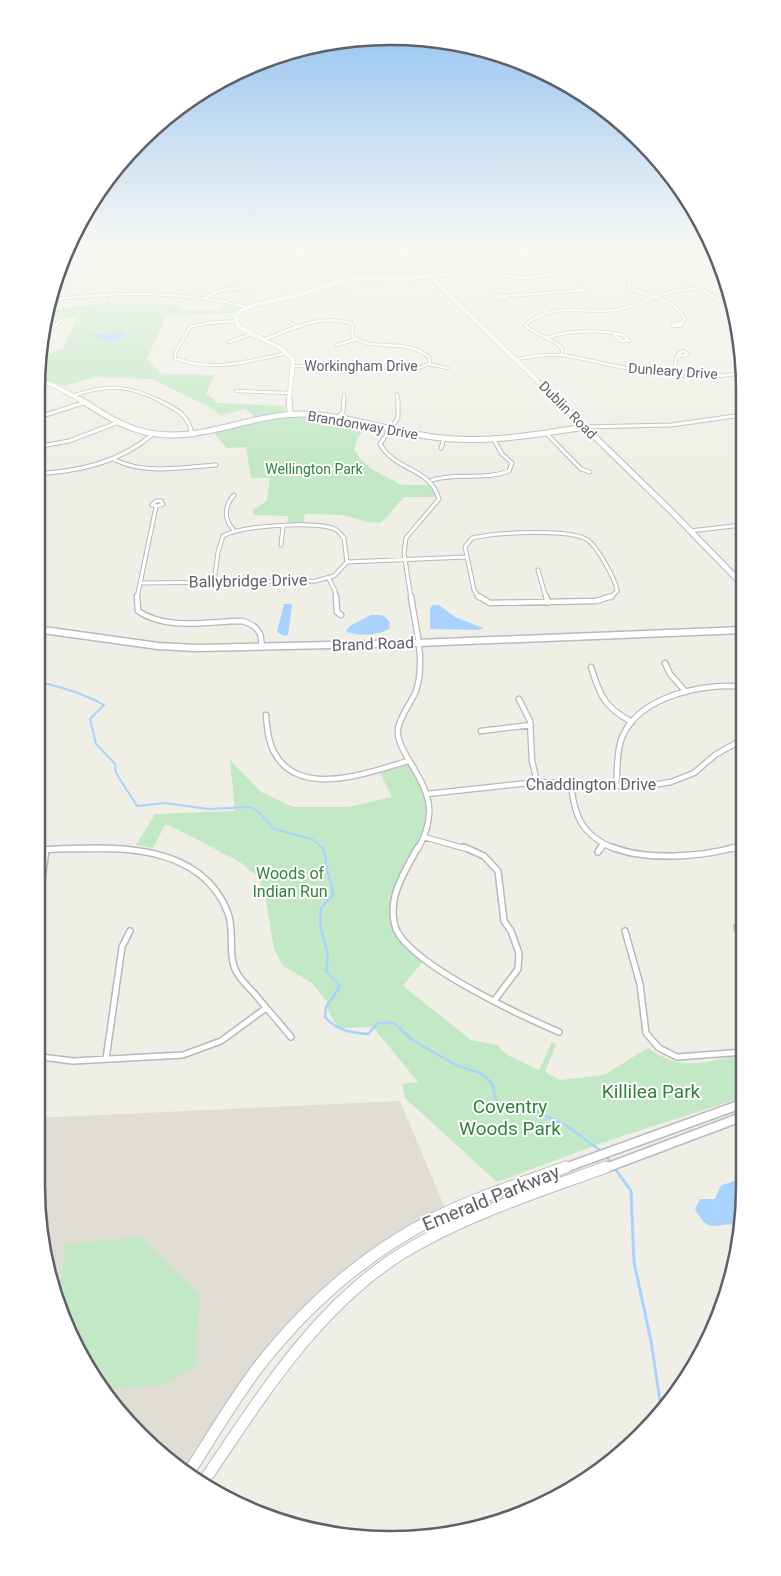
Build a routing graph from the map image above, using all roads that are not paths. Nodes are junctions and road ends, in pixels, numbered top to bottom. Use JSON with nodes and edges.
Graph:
{"nodes":[{"id":1,"x":61,"y":320,"type":"dead end"},
{"id":2,"x":475,"y":320,"type":"edge"},
{"id":3,"x":530,"y":320,"type":"edge"},
{"id":4,"x":685,"y":320,"type":"edge"},
{"id":5,"x":236,"y":321,"type":"joint"},
{"id":6,"x":287,"y":321,"type":"dead end"},
{"id":7,"x":680,"y":324,"type":"dead end"},
{"id":8,"x":51,"y":327,"type":"edge"},
{"id":9,"x":299,"y":327,"type":"junction"},
{"id":10,"x":613,"y":333,"type":"junction"},
{"id":11,"x":251,"y":334,"type":"junction"},
{"id":12,"x":546,"y":338,"type":"junction"},
{"id":13,"x":263,"y":340,"type":"junction"},
{"id":14,"x":356,"y":340,"type":"junction"},
{"id":15,"x":229,"y":342,"type":"dead end"},
{"id":16,"x":337,"y":345,"type":"dead end"},
{"id":17,"x":287,"y":352,"type":"junction"},
{"id":18,"x":562,"y":355,"type":"junction"},
{"id":19,"x":680,"y":355,"type":"dead end"},
{"id":20,"x":516,"y":359,"type":"junction"},
{"id":21,"x":428,"y":364,"type":"junction"},
{"id":22,"x":294,"y":366,"type":"junction"},
{"id":23,"x":447,"y":368,"type":"dead end"},
{"id":24,"x":674,"y":374,"type":"junction"},
{"id":25,"x":735,"y":374,"type":"edge"},
{"id":26,"x":48,"y":382,"type":"joint"},
{"id":27,"x":45,"y":384,"type":"edge"},
{"id":28,"x":236,"y":391,"type":"dead end"},
{"id":29,"x":290,"y":393,"type":"junction"},
{"id":30,"x":344,"y":394,"type":"dead end"},
{"id":31,"x":397,"y":394,"type":"dead end"},
{"id":32,"x":76,"y":395,"type":"junction"},
{"id":33,"x":86,"y":402,"type":"junction"},
{"id":34,"x":290,"y":414,"type":"junction"},
{"id":35,"x":45,"y":415,"type":"edge"},
{"id":36,"x":736,"y":416,"type":"edge"},
{"id":37,"x":336,"y":419,"type":"junction"},
{"id":38,"x":119,"y":422,"type":"junction"},
{"id":39,"x":584,"y":427,"type":"junction"},
{"id":40,"x":391,"y":430,"type":"junction"},
{"id":41,"x":546,"y":433,"type":"junction"},
{"id":42,"x":153,"y":434,"type":"junction"},
{"id":43,"x":192,"y":435,"type":"junction"},
{"id":44,"x":444,"y":438,"type":"junction"},
{"id":45,"x":493,"y":438,"type":"junction"},
{"id":46,"x":45,"y":445,"type":"edge"},
{"id":47,"x":442,"y":448,"type":"dead end"},
{"id":48,"x":115,"y":460,"type":"junction"},
{"id":49,"x":216,"y":465,"type":"dead end"},
{"id":50,"x":590,"y":472,"type":"dead end"},
{"id":51,"x":45,"y":473,"type":"edge"},
{"id":52,"x":432,"y":480,"type":"junction"},
{"id":53,"x":234,"y":494,"type":"dead end"},
{"id":54,"x":156,"y":506,"type":"dead end"},
{"id":55,"x":736,"y":526,"type":"edge"},
{"id":56,"x":283,"y":527,"type":"junction"},
{"id":57,"x":233,"y":530,"type":"junction"},
{"id":58,"x":690,"y":531,"type":"junction"},
{"id":59,"x":282,"y":545,"type":"dead end"},
{"id":60,"x":466,"y":557,"type":"junction"},
{"id":61,"x":405,"y":560,"type":"junction"},
{"id":62,"x":347,"y":562,"type":"junction"},
{"id":63,"x":538,"y":570,"type":"dead end"},
{"id":64,"x":329,"y":579,"type":"junction"},
{"id":65,"x":736,"y":579,"type":"edge"},
{"id":66,"x":140,"y":582,"type":"junction"},
{"id":67,"x":214,"y":582,"type":"junction"},
{"id":68,"x":548,"y":603,"type":"junction"},
{"id":69,"x":341,"y":615,"type":"dead end"},
{"id":70,"x":736,"y":627,"type":"edge"},
{"id":71,"x":45,"y":630,"type":"edge"},
{"id":72,"x":736,"y":630,"type":"edge"},
{"id":73,"x":711,"y":632,"type":"junction"},
{"id":74,"x":418,"y":643,"type":"junction"},
{"id":75,"x":260,"y":647,"type":"junction"},
{"id":76,"x":665,"y":663,"type":"dead end"},
{"id":77,"x":591,"y":667,"type":"dead end"},
{"id":78,"x":736,"y":687,"type":"edge"},
{"id":79,"x":686,"y":692,"type":"junction"},
{"id":80,"x":519,"y":699,"type":"dead end"},
{"id":81,"x":266,"y":715,"type":"dead end"},
{"id":82,"x":632,"y":722,"type":"junction"},
{"id":83,"x":531,"y":725,"type":"junction"},
{"id":84,"x":481,"y":731,"type":"dead end"},
{"id":85,"x":736,"y":743,"type":"edge"},
{"id":86,"x":408,"y":761,"type":"junction"},
{"id":87,"x":537,"y":782,"type":"junction"},
{"id":88,"x":571,"y":782,"type":"junction"},
{"id":89,"x":616,"y":784,"type":"junction"},
{"id":90,"x":427,"y":794,"type":"junction"},
{"id":91,"x":424,"y":837,"type":"junction"},
{"id":92,"x":604,"y":844,"type":"junction"},
{"id":93,"x":736,"y":847,"type":"edge"},
{"id":94,"x":46,"y":850,"type":"joint"},
{"id":95,"x":598,"y":852,"type":"dead end"},
{"id":96,"x":45,"y":854,"type":"edge"},
{"id":97,"x":130,"y":931,"type":"dead end"},
{"id":98,"x":625,"y":931,"type":"dead end"},
{"id":99,"x":494,"y":1001,"type":"junction"},
{"id":100,"x":266,"y":1008,"type":"junction"},
{"id":101,"x":560,"y":1032,"type":"dead end"},
{"id":102,"x":292,"y":1037,"type":"dead end"},
{"id":103,"x":736,"y":1052,"type":"edge"},
{"id":104,"x":45,"y":1058,"type":"edge"},
{"id":105,"x":106,"y":1059,"type":"junction"},
{"id":106,"x":736,"y":1106,"type":"edge"},
{"id":107,"x":736,"y":1119,"type":"edge"},
{"id":108,"x":192,"y":1468,"type":"edge"},
{"id":109,"x":206,"y":1478,"type":"edge"}],
"edges":[{"from":1,"to":8,"type":"street"},
{"from":2,"to":20,"type":"main road","name":"Dublin Road"},
{"from":3,"to":12,"type":"street"},
{"from":4,"to":7,"type":"street"},
{"from":5,"to":11,"type":"main road"},
{"from":5,"to":17,"type":"street"},
{"from":6,"to":9,"type":"street"},
{"from":9,"to":13,"type":"street"},
{"from":9,"to":14,"type":"street"},
{"from":10,"to":10,"type":"street"},
{"from":10,"to":12,"type":"street"},
{"from":11,"to":13,"type":"main road"},
{"from":11,"to":15,"type":"street"},
{"from":12,"to":18,"type":"street"},
{"from":13,"to":17,"type":"main road"},
{"from":14,"to":16,"type":"street"},
{"from":14,"to":21,"type":"street"},
{"from":17,"to":22,"type":"main road"},
{"from":18,"to":20,"type":"street","name":"Dunleary Drive"},
{"from":18,"to":24,"type":"street","name":"Dunleary Drive"},
{"from":19,"to":24,"type":"street"},
{"from":20,"to":39,"type":"main road","name":"Dublin Road"},
{"from":21,"to":22,"type":"street","name":"Workingham Drive"},
{"from":21,"to":23,"type":"street"},
{"from":22,"to":29,"type":"main road"},
{"from":24,"to":25,"type":"street","name":"Dunleary Drive"},
{"from":26,"to":27,"type":"street"},
{"from":26,"to":32,"type":"main road","name":"Brandonway Drive"},
{"from":28,"to":29,"type":"street"},
{"from":29,"to":34,"type":"main road"},
{"from":30,"to":37,"type":"street"},
{"from":31,"to":40,"type":"street"},
{"from":32,"to":33,"type":"main road","name":"Brandonway Drive"},
{"from":32,"to":43,"type":"street"},
{"from":33,"to":35,"type":"street"},
{"from":33,"to":38,"type":"main road","name":"Brandonway Drive"},
{"from":34,"to":37,"type":"main road","name":"Brandonway Drive"},
{"from":34,"to":43,"type":"main road","name":"Brandonway Drive"},
{"from":36,"to":39,"type":"street"},
{"from":37,"to":40,"type":"main road","name":"Brandonway Drive"},
{"from":38,"to":42,"type":"main road","name":"Brandonway Drive"},
{"from":38,"to":46,"type":"street"},
{"from":39,"to":41,"type":"main road","name":"Brandonway Drive"},
{"from":39,"to":58,"type":"main road","name":"Dublin Road"},
{"from":40,"to":44,"type":"main road","name":"Brandonway Drive"},
{"from":40,"to":52,"type":"street"},
{"from":41,"to":45,"type":"main road","name":"Brandonway Drive"},
{"from":41,"to":50,"type":"street"},
{"from":42,"to":43,"type":"main road","name":"Brandonway Drive"},
{"from":42,"to":48,"type":"street"},
{"from":44,"to":45,"type":"main road","name":"Brandonway Drive"},
{"from":44,"to":47,"type":"street"},
{"from":45,"to":52,"type":"street"},
{"from":48,"to":49,"type":"street"},
{"from":48,"to":51,"type":"street"},
{"from":52,"to":61,"type":"street"},
{"from":53,"to":57,"type":"street"},
{"from":54,"to":66,"type":"street"},
{"from":55,"to":58,"type":"street"},
{"from":56,"to":57,"type":"street"},
{"from":56,"to":59,"type":"street"},
{"from":56,"to":62,"type":"street"},
{"from":57,"to":67,"type":"street"},
{"from":58,"to":65,"type":"main road","name":"Dublin Road"},
{"from":60,"to":61,"type":"street"},
{"from":60,"to":68,"type":"street"},
{"from":60,"to":68,"type":"street"},
{"from":61,"to":62,"type":"street"},
{"from":61,"to":74,"type":"street"},
{"from":62,"to":64,"type":"street","name":"Ballybridge Drive"},
{"from":63,"to":68,"type":"street"},
{"from":64,"to":67,"type":"street","name":"Ballybridge Drive"},
{"from":64,"to":69,"type":"street"},
{"from":66,"to":67,"type":"street","name":"Ballybridge Drive"},
{"from":66,"to":75,"type":"street"},
{"from":70,"to":73,"type":"main road","name":"Brand Road"},
{"from":71,"to":75,"type":"main road","name":"Brand Road"},
{"from":72,"to":73,"type":"main road","name":"Brand Road"},
{"from":73,"to":74,"type":"main road","name":"Brand Road"},
{"from":74,"to":75,"type":"main road","name":"Brand Road"},
{"from":74,"to":86,"type":"street"},
{"from":76,"to":79,"type":"street"},
{"from":77,"to":82,"type":"street"},
{"from":78,"to":79,"type":"street"},
{"from":79,"to":82,"type":"street"},
{"from":80,"to":83,"type":"street"},
{"from":81,"to":86,"type":"street"},
{"from":82,"to":89,"type":"street"},
{"from":83,"to":84,"type":"street"},
{"from":83,"to":87,"type":"street"},
{"from":85,"to":89,"type":"street","name":"Chaddington Drive"},
{"from":86,"to":90,"type":"street"},
{"from":87,"to":88,"type":"street","name":"Chaddington Drive"},
{"from":87,"to":90,"type":"street","name":"Chaddington Drive"},
{"from":88,"to":89,"type":"street","name":"Chaddington Drive"},
{"from":88,"to":92,"type":"street"},
{"from":90,"to":91,"type":"street"},
{"from":91,"to":99,"type":"street"},
{"from":91,"to":99,"type":"street"},
{"from":92,"to":93,"type":"street"},
{"from":92,"to":95,"type":"street"},
{"from":94,"to":96,"type":"street"},
{"from":94,"to":100,"type":"street"},
{"from":97,"to":105,"type":"street"},
{"from":98,"to":103,"type":"street"},
{"from":99,"to":101,"type":"street"},
{"from":100,"to":102,"type":"street"},
{"from":100,"to":105,"type":"street"},
{"from":104,"to":105,"type":"street"},
{"from":106,"to":108,"type":"main road","name":"Emerald Parkway"},
{"from":107,"to":109,"type":"main road","name":"Emerald Parkway"}]}
